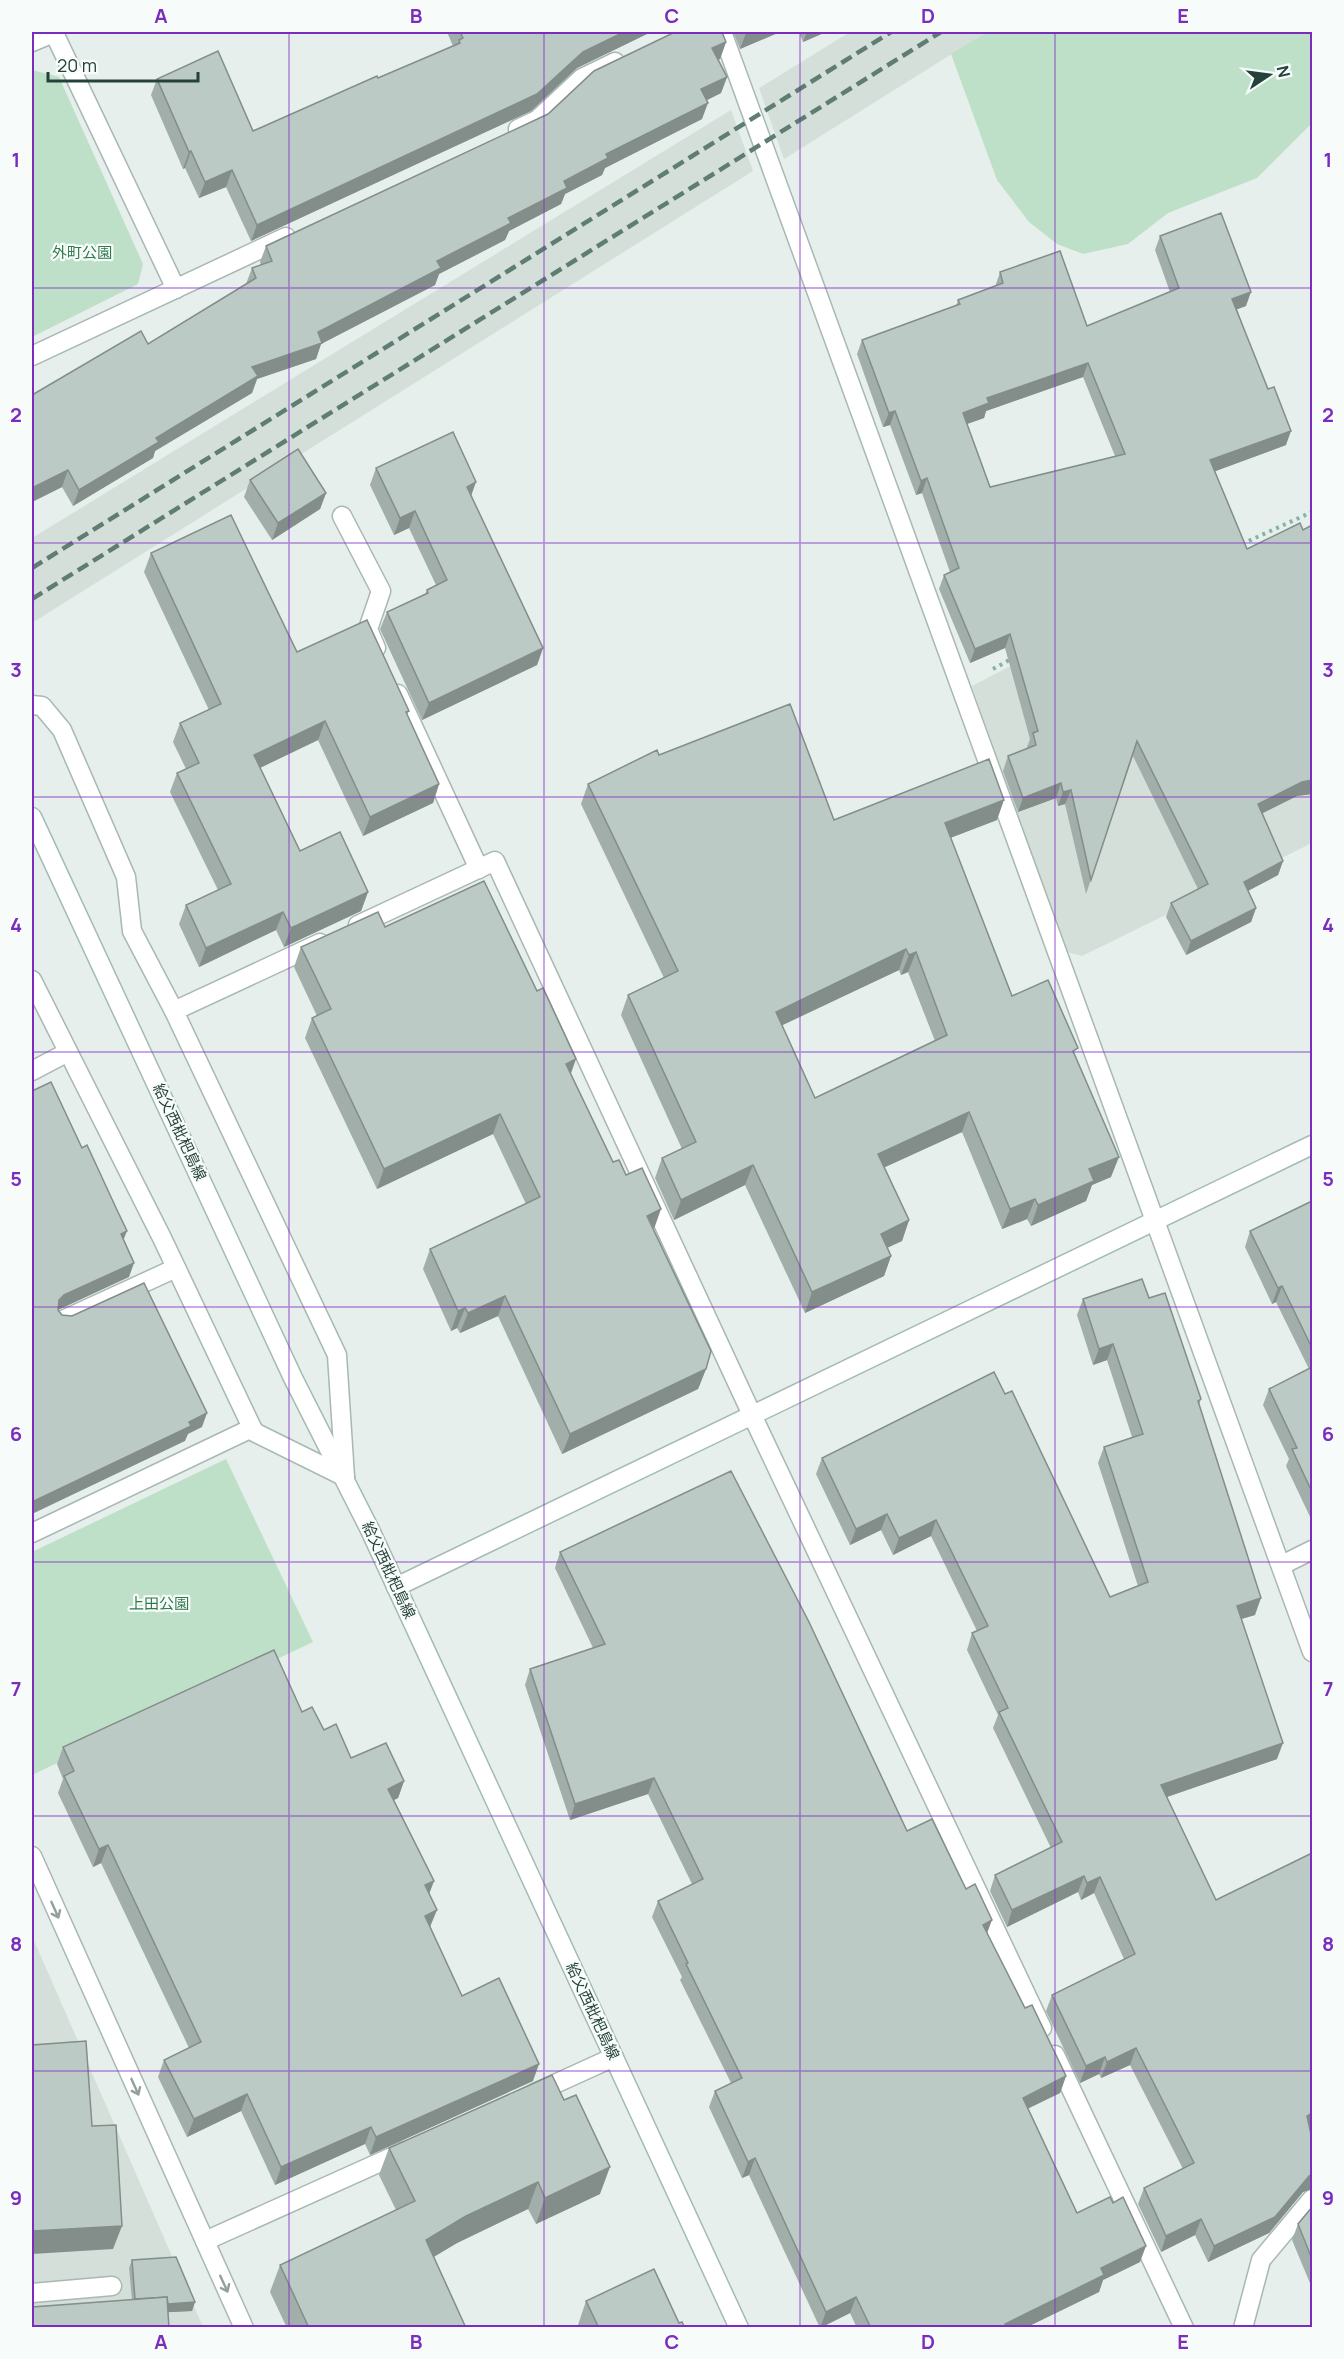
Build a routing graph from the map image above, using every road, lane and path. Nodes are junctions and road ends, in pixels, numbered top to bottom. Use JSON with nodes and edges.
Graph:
{"nodes":[{"id":1,"x":55,"y":32,"type":"edge"},
{"id":2,"x":722,"y":32,"type":"edge"},
{"id":3,"x":32,"y":42,"type":"edge"},
{"id":4,"x":634,"y":52,"type":"edge"},
{"id":5,"x":506,"y":135,"type":"edge"},
{"id":6,"x":303,"y":229,"type":"edge"},
{"id":7,"x":176,"y":289,"type":"junction"},
{"id":8,"x":32,"y":356,"type":"edge"},
{"id":9,"x":1312,"y":512,"type":"edge"},
{"id":10,"x":342,"y":516,"type":"dead end"},
{"id":11,"x":1236,"y":547,"type":"edge"},
{"id":12,"x":1014,"y":657,"type":"edge"},
{"id":13,"x":382,"y":660,"type":"edge"},
{"id":14,"x":392,"y":681,"type":"edge"},
{"id":15,"x":961,"y":685,"type":"junction"},
{"id":16,"x":32,"y":705,"type":"edge"},
{"id":17,"x":32,"y":817,"type":"edge"},
{"id":18,"x":479,"y":868,"type":"junction"},
{"id":19,"x":32,"y":980,"type":"edge"},
{"id":20,"x":174,"y":1011,"type":"junction"},
{"id":21,"x":68,"y":1052,"type":"junction"},
{"id":22,"x":32,"y":1071,"type":"edge"},
{"id":23,"x":1312,"y":1145,"type":"edge"},
{"id":24,"x":1154,"y":1221,"type":"junction"},
{"id":25,"x":176,"y":1268,"type":"junction"},
{"id":26,"x":63,"y":1320,"type":"edge"},
{"id":27,"x":753,"y":1417,"type":"junction"},
{"id":28,"x":252,"y":1428,"type":"junction"},
{"id":29,"x":345,"y":1478,"type":"junction"},
{"id":30,"x":32,"y":1533,"type":"edge"},
{"id":31,"x":1312,"y":1550,"type":"edge"},
{"id":32,"x":1282,"y":1565,"type":"junction"},
{"id":33,"x":396,"y":1587,"type":"junction"},
{"id":34,"x":1312,"y":1652,"type":"edge"},
{"id":35,"x":32,"y":1856,"type":"edge"},
{"id":36,"x":614,"y":2057,"type":"junction"},
{"id":37,"x":520,"y":2100,"type":"edge"},
{"id":38,"x":422,"y":2144,"type":"edge"},
{"id":39,"x":1312,"y":2199,"type":"edge"},
{"id":40,"x":204,"y":2241,"type":"junction"},
{"id":41,"x":112,"y":2286,"type":"dead end"},
{"id":42,"x":32,"y":2293,"type":"edge"},
{"id":43,"x":244,"y":2328,"type":"edge"},
{"id":44,"x":739,"y":2328,"type":"edge"},
{"id":45,"x":1184,"y":2328,"type":"edge"},
{"id":46,"x":1242,"y":2328,"type":"edge"}],
"edges":[{"from":1,"to":3,"type":"street"},
{"from":1,"to":7,"type":"street"},
{"from":2,"to":15,"type":"street"},
{"from":4,"to":5,"type":"street"},
{"from":6,"to":7,"type":"street"},
{"from":7,"to":8,"type":"street"},
{"from":9,"to":11,"type":"path"},
{"from":10,"to":13,"type":"street"},
{"from":12,"to":15,"type":"path"},
{"from":14,"to":18,"type":"street"},
{"from":15,"to":24,"type":"street"},
{"from":16,"to":20,"type":"street"},
{"from":17,"to":29,"type":"street","name":"給父西枇杷島線"},
{"from":18,"to":20,"type":"street"},
{"from":18,"to":27,"type":"street"},
{"from":19,"to":21,"type":"street"},
{"from":20,"to":29,"type":"street"},
{"from":21,"to":22,"type":"street"},
{"from":21,"to":25,"type":"street"},
{"from":23,"to":24,"type":"street"},
{"from":24,"to":27,"type":"street"},
{"from":24,"to":32,"type":"street"},
{"from":25,"to":26,"type":"street"},
{"from":25,"to":28,"type":"street"},
{"from":27,"to":33,"type":"street"},
{"from":27,"to":45,"type":"street"},
{"from":28,"to":29,"type":"street"},
{"from":28,"to":30,"type":"street"},
{"from":29,"to":33,"type":"street","name":"給父西枇杷島線"},
{"from":31,"to":32,"type":"street"},
{"from":32,"to":34,"type":"street"},
{"from":33,"to":36,"type":"street","name":"給父西枇杷島線"},
{"from":35,"to":40,"type":"street","one_way":true},
{"from":36,"to":37,"type":"street"},
{"from":36,"to":44,"type":"street","name":"給父西枇杷島線"},
{"from":38,"to":40,"type":"street"},
{"from":39,"to":46,"type":"street"},
{"from":40,"to":43,"type":"street","one_way":true},
{"from":41,"to":42,"type":"street"}]}
